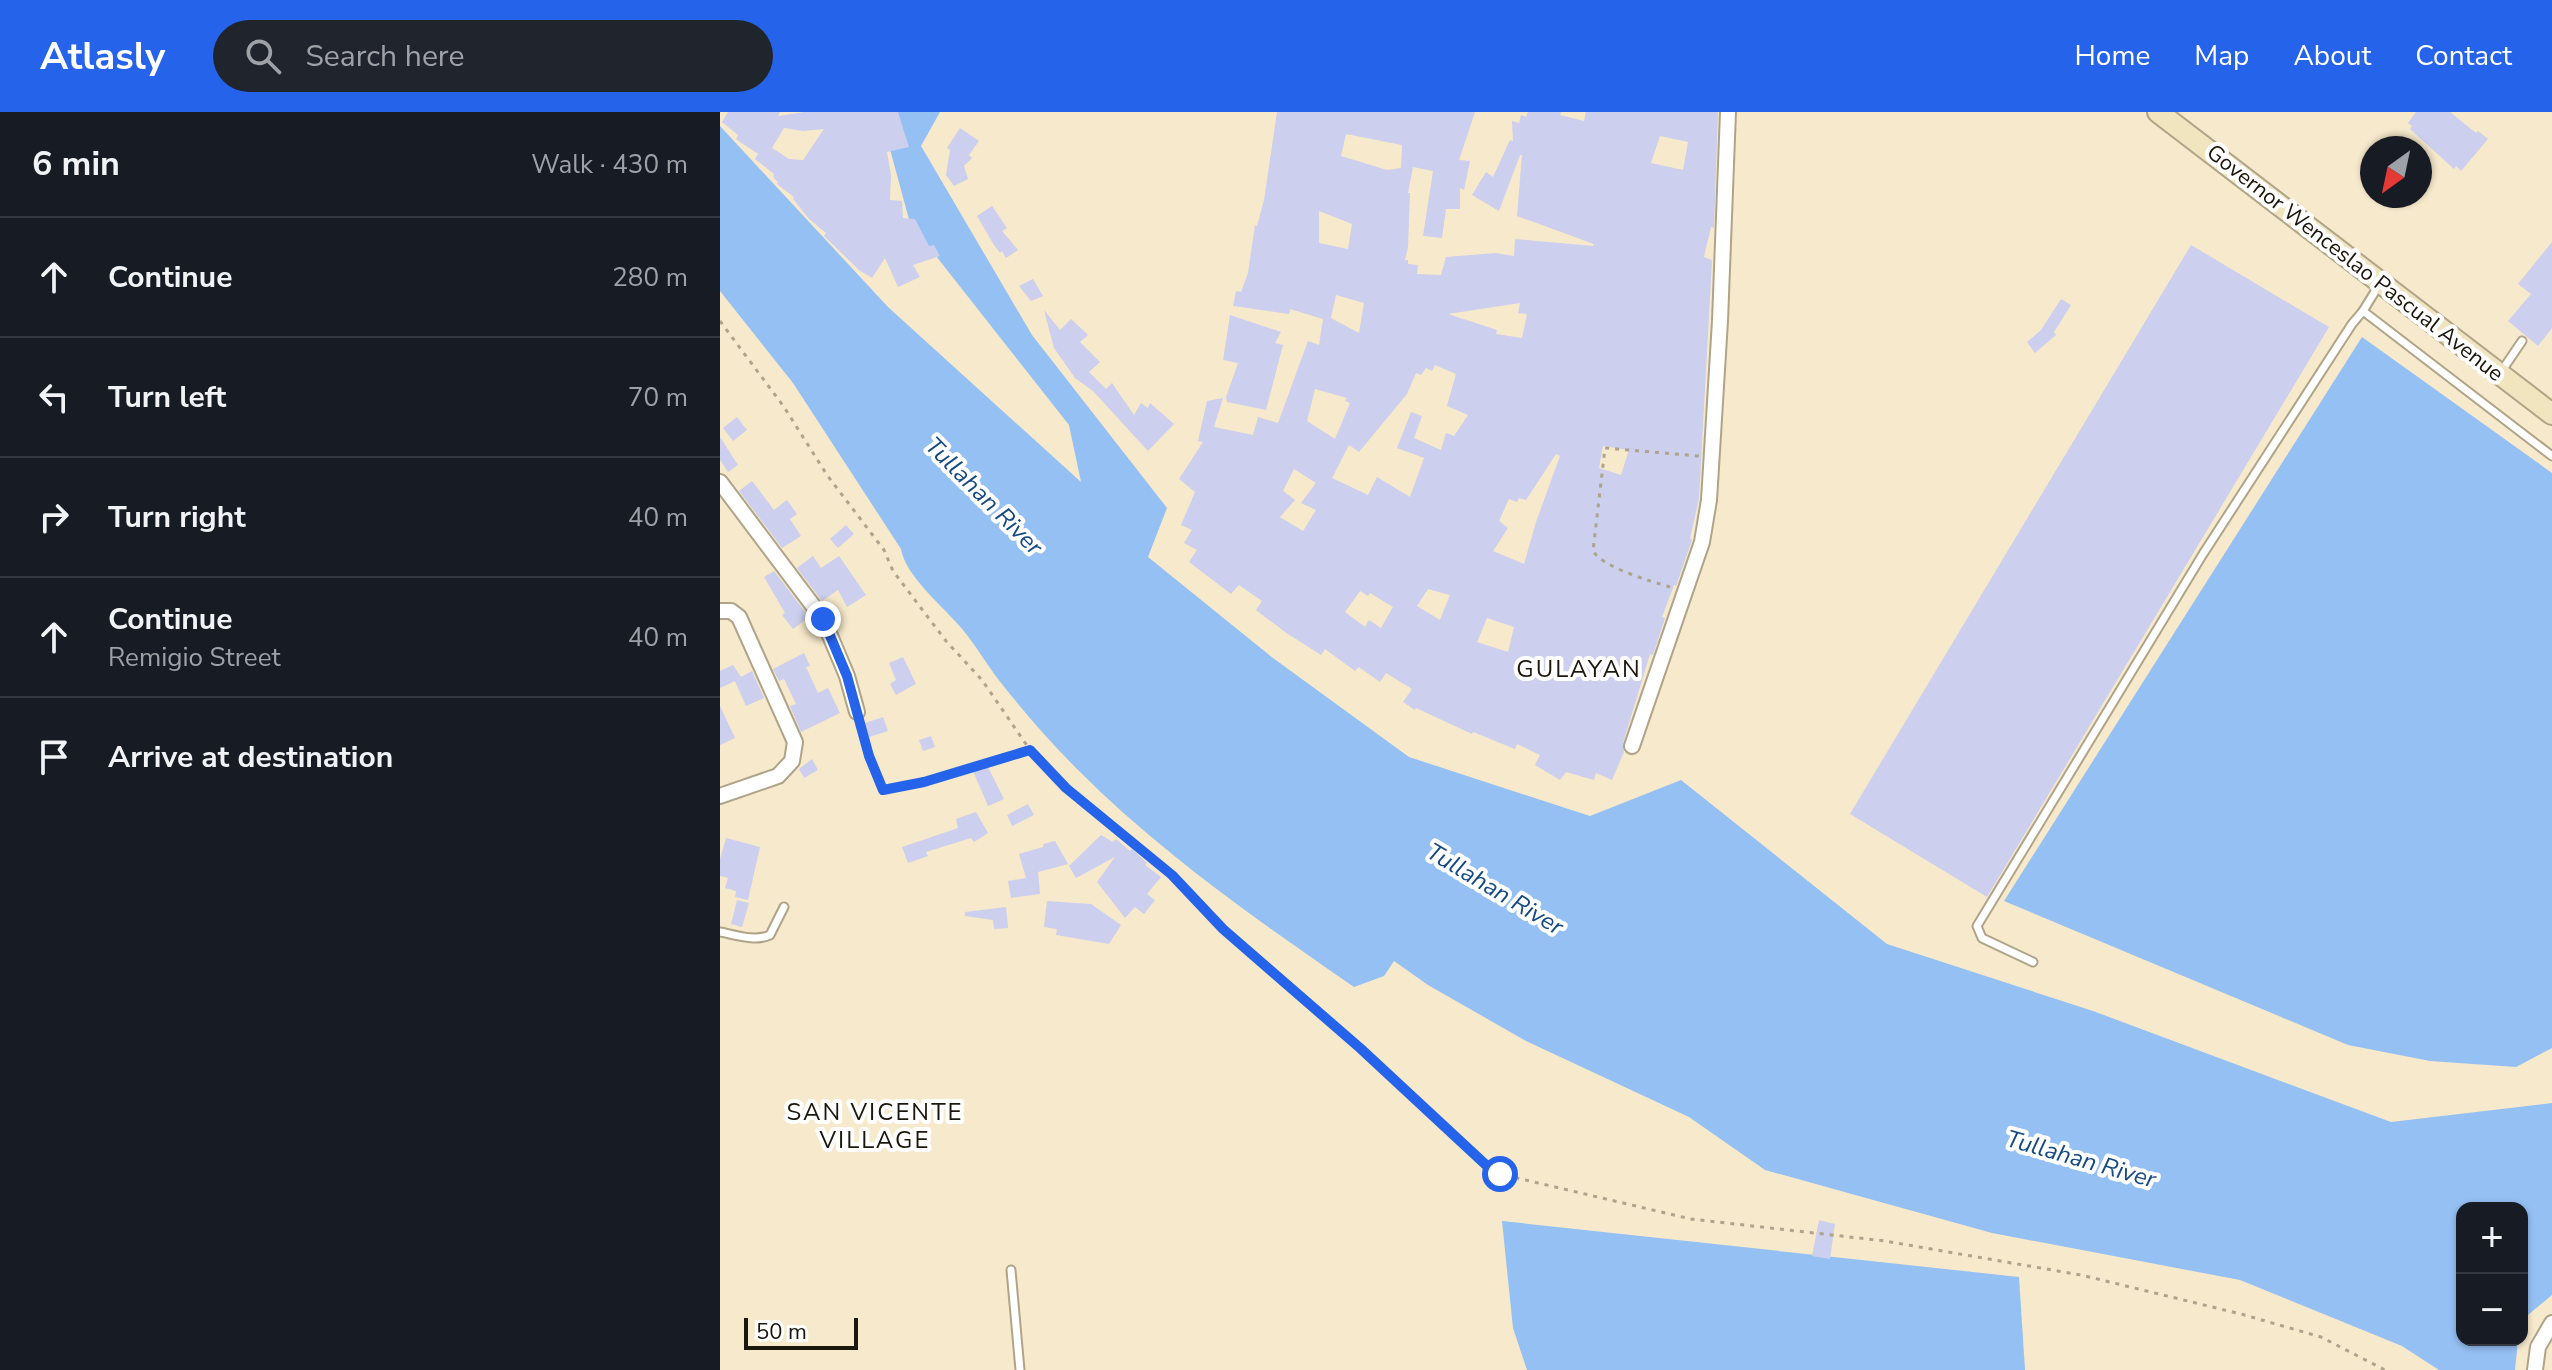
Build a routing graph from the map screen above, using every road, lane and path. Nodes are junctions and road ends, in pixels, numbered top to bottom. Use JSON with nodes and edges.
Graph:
{"nodes":[{"id":1,"x":1728,"y":112,"type":"edge"},
{"id":2,"x":2158,"y":112,"type":"edge"},
{"id":3,"x":2380,"y":284,"type":"junction"},
{"id":4,"x":2363,"y":311,"type":"junction"},
{"id":5,"x":720,"y":321,"type":"edge"},
{"id":6,"x":2522,"y":341,"type":"dead end"},
{"id":7,"x":2499,"y":374,"type":"junction"},
{"id":8,"x":2552,"y":414,"type":"edge"},
{"id":9,"x":2552,"y":456,"type":"edge"},
{"id":10,"x":1712,"y":457,"type":"junction"},
{"id":11,"x":720,"y":482,"type":"edge"},
{"id":12,"x":1685,"y":592,"type":"junction"},
{"id":13,"x":720,"y":611,"type":"edge"},
{"id":14,"x":857,"y":712,"type":"joint"},
{"id":15,"x":1632,"y":746,"type":"dead end"},
{"id":16,"x":1030,"y":750,"type":"junction"},
{"id":17,"x":720,"y":796,"type":"edge"},
{"id":18,"x":784,"y":907,"type":"dead end"},
{"id":19,"x":720,"y":932,"type":"edge"},
{"id":20,"x":2033,"y":962,"type":"dead end"},
{"id":21,"x":1011,"y":1270,"type":"dead end"},
{"id":22,"x":2552,"y":1323,"type":"edge"},
{"id":23,"x":1020,"y":1370,"type":"edge"},
{"id":24,"x":2385,"y":1370,"type":"edge"},
{"id":25,"x":2535,"y":1370,"type":"edge"}],
"edges":[{"from":1,"to":10,"type":"street"},
{"from":2,"to":3,"type":"main road","name":"Governor Wenceslao Pascual Avenue"},
{"from":3,"to":4,"type":"lane"},
{"from":3,"to":7,"type":"main road","name":"Governor Wenceslao Pascual Avenue"},
{"from":4,"to":9,"type":"lane"},
{"from":4,"to":20,"type":"lane"},
{"from":5,"to":16,"type":"path"},
{"from":6,"to":7,"type":"lane"},
{"from":7,"to":8,"type":"main road","name":"Governor Wenceslao Pascual Avenue"},
{"from":10,"to":12,"type":"street"},
{"from":10,"to":12,"type":"path"},
{"from":11,"to":14,"type":"street"},
{"from":12,"to":15,"type":"street"},
{"from":13,"to":17,"type":"street"},
{"from":14,"to":16,"type":"path"},
{"from":16,"to":24,"type":"path"},
{"from":18,"to":19,"type":"lane"},
{"from":21,"to":23,"type":"lane"},
{"from":22,"to":25,"type":"street"}]}
